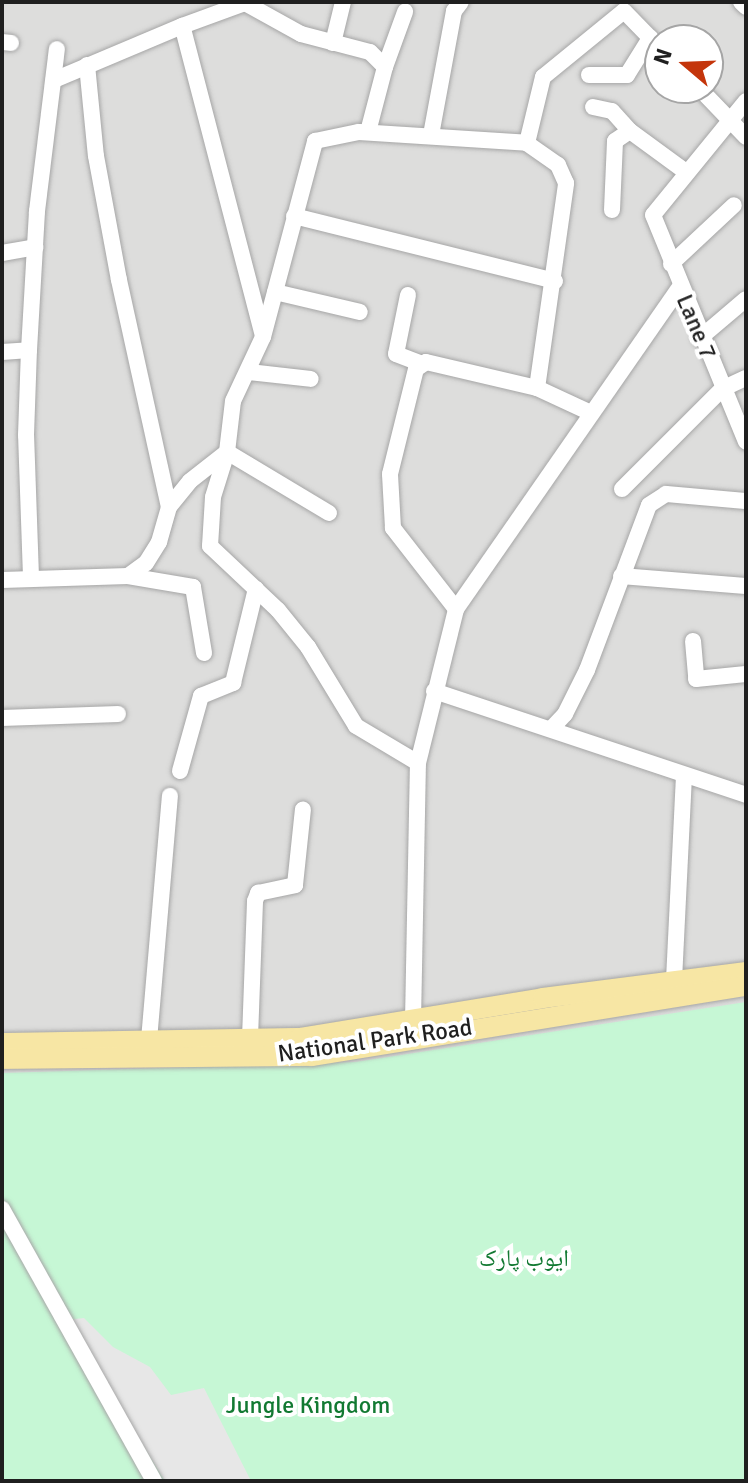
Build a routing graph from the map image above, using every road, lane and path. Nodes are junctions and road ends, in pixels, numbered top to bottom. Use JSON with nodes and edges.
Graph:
{"nodes":[{"id":1,"x":343,"y":2,"type":"edge"},
{"id":2,"x":461,"y":2,"type":"edge"},
{"id":3,"x":741,"y":2,"type":"edge"},
{"id":4,"x":627,"y":6,"type":"edge"},
{"id":5,"x":746,"y":7,"type":"edge"},
{"id":6,"x":405,"y":12,"type":"dead end"},
{"id":7,"x":182,"y":26,"type":"junction"},
{"id":8,"x":644,"y":28,"type":"edge"},
{"id":9,"x":333,"y":43,"type":"junction"},
{"id":10,"x":57,"y":49,"type":"dead end"},
{"id":11,"x":644,"y":56,"type":"edge"},
{"id":12,"x":87,"y":65,"type":"junction"},
{"id":13,"x":385,"y":67,"type":"junction"},
{"id":14,"x":589,"y":75,"type":"dead end"},
{"id":15,"x":54,"y":80,"type":"junction"},
{"id":16,"x":746,"y":101,"type":"edge"},
{"id":17,"x":714,"y":104,"type":"edge"},
{"id":18,"x":593,"y":107,"type":"dead end"},
{"id":19,"x":728,"y":119,"type":"junction"},
{"id":20,"x":630,"y":131,"type":"junction"},
{"id":21,"x":368,"y":132,"type":"junction"},
{"id":22,"x":431,"y":135,"type":"junction"},
{"id":23,"x":746,"y":137,"type":"edge"},
{"id":24,"x":527,"y":143,"type":"junction"},
{"id":25,"x":686,"y":172,"type":"junction"},
{"id":26,"x":734,"y":205,"type":"dead end"},
{"id":27,"x":612,"y":210,"type":"dead end"},
{"id":28,"x":294,"y":216,"type":"junction"},
{"id":29,"x":35,"y":247,"type":"junction"},
{"id":30,"x":2,"y":253,"type":"edge"},
{"id":31,"x":671,"y":264,"type":"junction"},
{"id":32,"x":555,"y":281,"type":"junction"},
{"id":33,"x":679,"y":288,"type":"junction"},
{"id":34,"x":275,"y":292,"type":"junction"},
{"id":35,"x":408,"y":295,"type":"dead end"},
{"id":36,"x":746,"y":299,"type":"edge"},
{"id":37,"x":360,"y":312,"type":"dead end"},
{"id":38,"x":263,"y":337,"type":"junction"},
{"id":39,"x":700,"y":338,"type":"junction"},
{"id":40,"x":29,"y":350,"type":"junction"},
{"id":41,"x":2,"y":352,"type":"edge"},
{"id":42,"x":420,"y":363,"type":"junction"},
{"id":43,"x":249,"y":372,"type":"junction"},
{"id":44,"x":746,"y":378,"type":"edge"},
{"id":45,"x":311,"y":379,"type":"dead end"},
{"id":46,"x":537,"y":388,"type":"junction"},
{"id":47,"x":722,"y":389,"type":"junction"},
{"id":48,"x":591,"y":413,"type":"junction"},
{"id":49,"x":746,"y":442,"type":"edge"},
{"id":50,"x":227,"y":452,"type":"junction"},
{"id":51,"x":622,"y":489,"type":"dead end"},
{"id":52,"x":746,"y":501,"type":"edge"},
{"id":53,"x":169,"y":507,"type":"junction"},
{"id":54,"x":329,"y":513,"type":"dead end"},
{"id":55,"x":128,"y":576,"type":"junction"},
{"id":56,"x":621,"y":576,"type":"junction"},
{"id":57,"x":31,"y":577,"type":"junction"},
{"id":58,"x":2,"y":580,"type":"edge"},
{"id":59,"x":746,"y":586,"type":"edge"},
{"id":60,"x":256,"y":589,"type":"junction"},
{"id":61,"x":456,"y":609,"type":"junction"},
{"id":62,"x":693,"y":641,"type":"dead end"},
{"id":63,"x":204,"y":653,"type":"dead end"},
{"id":64,"x":746,"y":674,"type":"edge"},
{"id":65,"x":434,"y":691,"type":"junction"},
{"id":66,"x":118,"y":714,"type":"dead end"},
{"id":67,"x":2,"y":718,"type":"edge"},
{"id":68,"x":552,"y":728,"type":"junction"},
{"id":69,"x":418,"y":763,"type":"junction"},
{"id":70,"x":180,"y":771,"type":"dead end"},
{"id":71,"x":684,"y":775,"type":"junction"},
{"id":72,"x":746,"y":795,"type":"edge"},
{"id":73,"x":170,"y":796,"type":"dead end"},
{"id":74,"x":303,"y":809,"type":"dead end"},
{"id":75,"x":745,"y":979,"type":"edge"},
{"id":76,"x":674,"y":980,"type":"junction"},
{"id":77,"x":413,"y":1021,"type":"junction"},
{"id":78,"x":250,"y":1038,"type":"junction"},
{"id":79,"x":149,"y":1040,"type":"junction"},
{"id":80,"x":2,"y":1043,"type":"edge"},
{"id":81,"x":2,"y":1059,"type":"edge"},
{"id":82,"x":2,"y":1209,"type":"edge"},
{"id":83,"x":154,"y":1481,"type":"edge"}],
"edges":[{"from":1,"to":9,"type":"street"},
{"from":2,"to":22,"type":"street"},
{"from":3,"to":5,"type":"street"},
{"from":4,"to":8,"type":"street"},
{"from":4,"to":24,"type":"street"},
{"from":6,"to":13,"type":"street"},
{"from":7,"to":9,"type":"street"},
{"from":7,"to":12,"type":"street"},
{"from":7,"to":38,"type":"street"},
{"from":9,"to":13,"type":"street"},
{"from":10,"to":15,"type":"street"},
{"from":11,"to":14,"type":"street"},
{"from":12,"to":15,"type":"street"},
{"from":12,"to":53,"type":"street"},
{"from":13,"to":21,"type":"street"},
{"from":15,"to":29,"type":"street"},
{"from":16,"to":19,"type":"street"},
{"from":17,"to":19,"type":"street"},
{"from":18,"to":20,"type":"street"},
{"from":19,"to":23,"type":"street"},
{"from":19,"to":25,"type":"street"},
{"from":20,"to":25,"type":"street"},
{"from":20,"to":27,"type":"street"},
{"from":21,"to":22,"type":"street"},
{"from":21,"to":28,"type":"street"},
{"from":22,"to":24,"type":"street"},
{"from":24,"to":32,"type":"street"},
{"from":25,"to":31,"type":"street","name":"Lane 7"},
{"from":26,"to":31,"type":"street"},
{"from":28,"to":32,"type":"street"},
{"from":28,"to":34,"type":"street"},
{"from":29,"to":30,"type":"street"},
{"from":29,"to":40,"type":"street"},
{"from":31,"to":33,"type":"street","name":"Lane 7"},
{"from":32,"to":46,"type":"street"},
{"from":33,"to":39,"type":"street","name":"Lane 7"},
{"from":33,"to":48,"type":"street"},
{"from":34,"to":37,"type":"street"},
{"from":34,"to":38,"type":"street"},
{"from":35,"to":42,"type":"street"},
{"from":36,"to":39,"type":"street"},
{"from":38,"to":43,"type":"street"},
{"from":39,"to":47,"type":"street","name":"Lane 7"},
{"from":40,"to":41,"type":"street"},
{"from":40,"to":57,"type":"street"},
{"from":42,"to":46,"type":"street"},
{"from":42,"to":61,"type":"street"},
{"from":43,"to":45,"type":"street"},
{"from":43,"to":50,"type":"street"},
{"from":44,"to":47,"type":"street"},
{"from":46,"to":48,"type":"street"},
{"from":47,"to":49,"type":"street","name":"Lane 7"},
{"from":47,"to":51,"type":"street"},
{"from":48,"to":61,"type":"street"},
{"from":50,"to":53,"type":"street"},
{"from":50,"to":54,"type":"street"},
{"from":50,"to":60,"type":"street"},
{"from":52,"to":56,"type":"street"},
{"from":53,"to":55,"type":"street"},
{"from":55,"to":57,"type":"street"},
{"from":55,"to":63,"type":"street"},
{"from":56,"to":59,"type":"street"},
{"from":56,"to":68,"type":"street"},
{"from":57,"to":58,"type":"street"},
{"from":60,"to":69,"type":"street"},
{"from":60,"to":70,"type":"street"},
{"from":61,"to":65,"type":"street"},
{"from":62,"to":64,"type":"street"},
{"from":65,"to":68,"type":"street"},
{"from":65,"to":69,"type":"street"},
{"from":66,"to":67,"type":"street"},
{"from":68,"to":71,"type":"street"},
{"from":69,"to":77,"type":"street"},
{"from":71,"to":72,"type":"street"},
{"from":71,"to":76,"type":"street"},
{"from":73,"to":79,"type":"street"},
{"from":74,"to":78,"type":"street"},
{"from":75,"to":76,"type":"main road","name":"National Park Road"},
{"from":75,"to":81,"type":"main road","name":"National Park Road"},
{"from":76,"to":77,"type":"main road","name":"National Park Road"},
{"from":77,"to":78,"type":"main road","name":"National Park Road"},
{"from":78,"to":79,"type":"main road","name":"National Park Road"},
{"from":79,"to":80,"type":"main road","name":"National Park Road"},
{"from":82,"to":83,"type":"street"}]}
